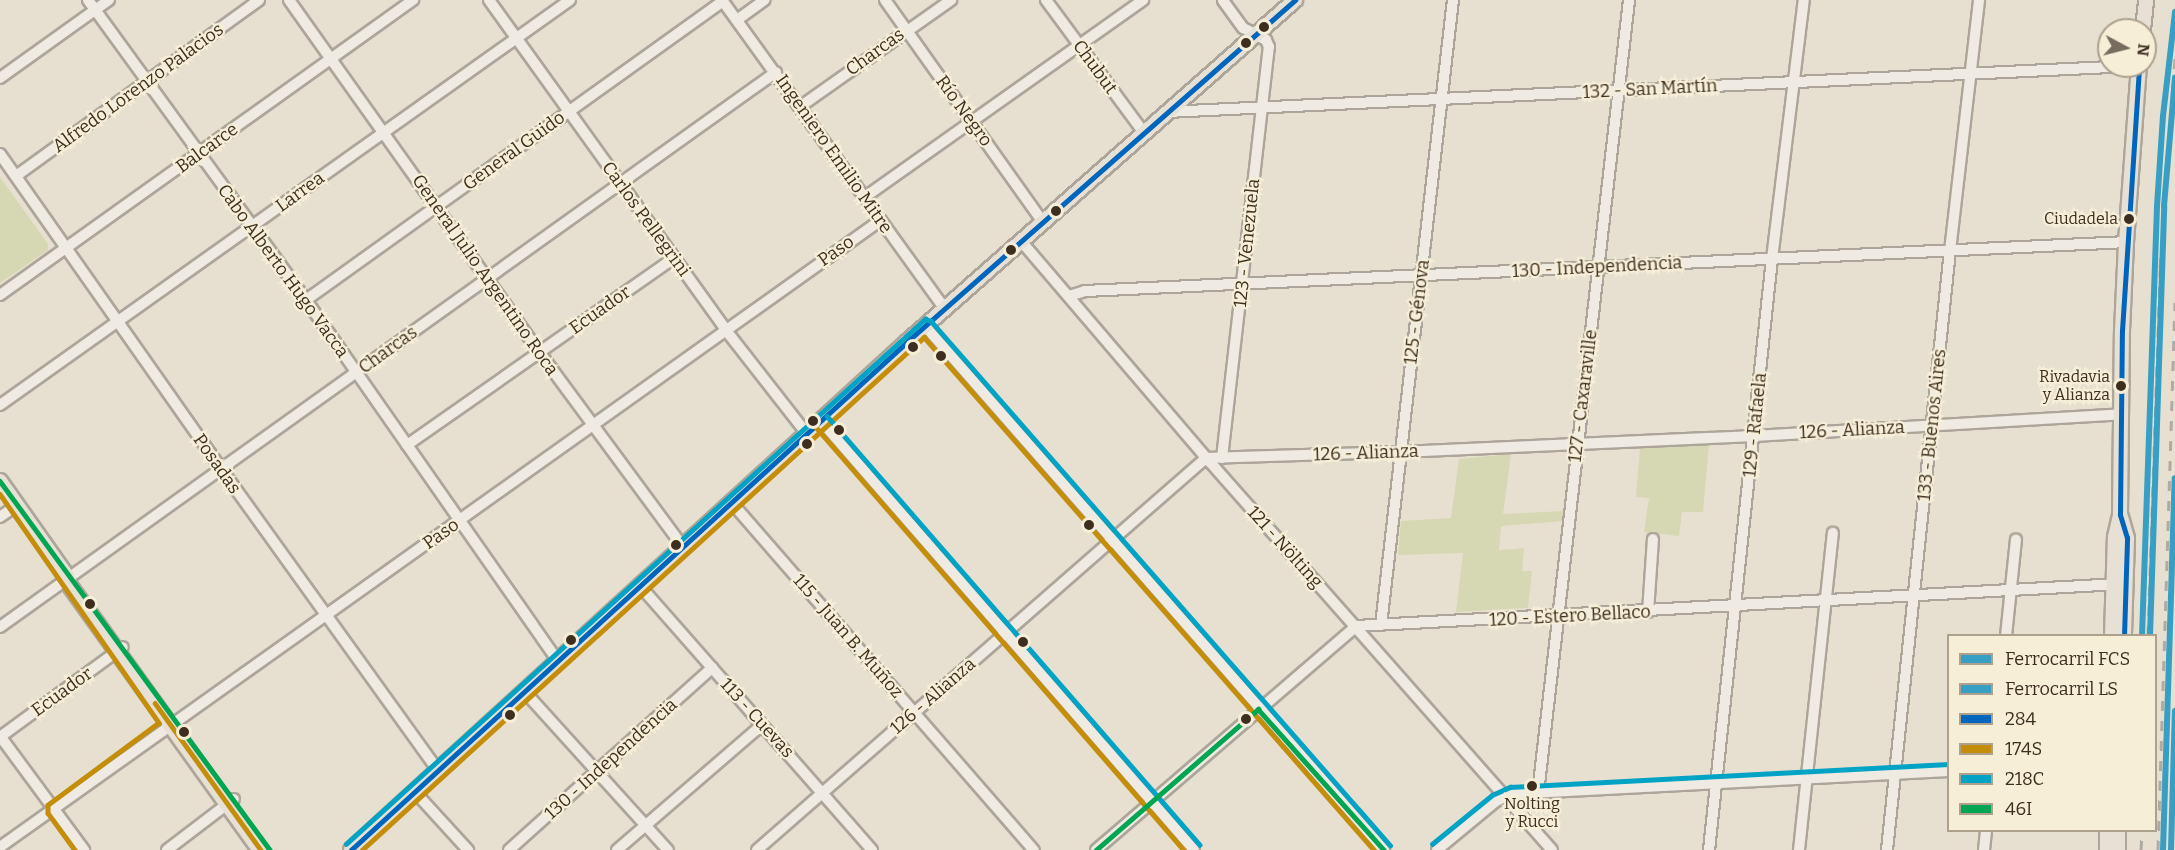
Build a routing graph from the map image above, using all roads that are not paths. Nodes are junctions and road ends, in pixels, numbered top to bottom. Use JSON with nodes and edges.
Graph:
{"nodes":[{"id":1,"x":88,"y":0,"type":"edge"},
{"id":2,"x":109,"y":0,"type":"edge"},
{"id":3,"x":260,"y":0,"type":"edge"},
{"id":4,"x":289,"y":0,"type":"edge"},
{"id":5,"x":413,"y":0,"type":"edge"},
{"id":6,"x":489,"y":0,"type":"edge"},
{"id":7,"x":570,"y":0,"type":"edge"},
{"id":8,"x":723,"y":0,"type":"edge"},
{"id":9,"x":765,"y":0,"type":"edge"},
{"id":10,"x":885,"y":0,"type":"edge"},
{"id":11,"x":951,"y":0,"type":"edge"},
{"id":12,"x":1046,"y":0,"type":"edge"},
{"id":13,"x":1143,"y":0,"type":"edge"},
{"id":14,"x":1223,"y":0,"type":"edge"},
{"id":15,"x":1295,"y":0,"type":"edge"},
{"id":16,"x":1453,"y":0,"type":"edge"},
{"id":17,"x":1629,"y":0,"type":"edge"},
{"id":18,"x":1804,"y":0,"type":"edge"},
{"id":19,"x":1979,"y":0,"type":"edge"},
{"id":20,"x":2146,"y":0,"type":"edge"},
{"id":21,"x":95,"y":10,"type":"junction"},
{"id":22,"x":2144,"y":18,"type":"edge"},
{"id":23,"x":737,"y":20,"type":"junction"},
{"id":24,"x":906,"y":30,"type":"junction"},
{"id":25,"x":1256,"y":35,"type":"junction"},
{"id":26,"x":517,"y":38,"type":"junction"},
{"id":27,"x":1079,"y":45,"type":"junction"},
{"id":28,"x":332,"y":57,"type":"junction"},
{"id":29,"x":2097,"y":68,"type":"edge"},
{"id":30,"x":776,"y":72,"type":"junction"},
{"id":31,"x":1970,"y":74,"type":"junction"},
{"id":32,"x":0,"y":78,"type":"edge"},
{"id":33,"x":2138,"y":78,"type":"edge"},
{"id":34,"x":148,"y":82,"type":"junction"},
{"id":35,"x":1795,"y":82,"type":"junction"},
{"id":36,"x":1619,"y":90,"type":"junction"},
{"id":37,"x":1442,"y":99,"type":"junction"},
{"id":38,"x":801,"y":106,"type":"junction"},
{"id":39,"x":1262,"y":109,"type":"junction"},
{"id":40,"x":569,"y":112,"type":"junction"},
{"id":41,"x":1167,"y":112,"type":"junction"},
{"id":42,"x":972,"y":122,"type":"junction"},
{"id":43,"x":383,"y":132,"type":"junction"},
{"id":44,"x":1144,"y":133,"type":"junction"},
{"id":45,"x":0,"y":154,"type":"edge"},
{"id":46,"x":199,"y":154,"type":"junction"},
{"id":47,"x":16,"y":176,"type":"junction"},
{"id":48,"x":620,"y":184,"type":"junction"},
{"id":49,"x":865,"y":197,"type":"junction"},
{"id":50,"x":437,"y":206,"type":"junction"},
{"id":51,"x":881,"y":220,"type":"junction"},
{"id":52,"x":1043,"y":222,"type":"junction"},
{"id":53,"x":251,"y":227,"type":"junction"},
{"id":54,"x":1021,"y":241,"type":"junction"},
{"id":55,"x":2126,"y":242,"type":"junction"},
{"id":56,"x":66,"y":248,"type":"junction"},
{"id":57,"x":1950,"y":251,"type":"junction"},
{"id":58,"x":674,"y":258,"type":"junction"},
{"id":59,"x":1772,"y":259,"type":"junction"},
{"id":60,"x":1599,"y":267,"type":"junction"},
{"id":61,"x":1421,"y":275,"type":"junction"},
{"id":62,"x":488,"y":278,"type":"junction"},
{"id":63,"x":1243,"y":283,"type":"junction"},
{"id":64,"x":0,"y":295,"type":"edge"},
{"id":65,"x":1069,"y":296,"type":"junction"},
{"id":66,"x":306,"y":300,"type":"junction"},
{"id":67,"x":945,"y":309,"type":"junction"},
{"id":68,"x":117,"y":322,"type":"junction"},
{"id":69,"x":925,"y":326,"type":"junction"},
{"id":70,"x":725,"y":329,"type":"junction"},
{"id":71,"x":540,"y":353,"type":"junction"},
{"id":72,"x":356,"y":373,"type":"junction"},
{"id":73,"x":0,"y":405,"type":"edge"},
{"id":74,"x":2121,"y":414,"type":"junction"},
{"id":75,"x":821,"y":421,"type":"junction"},
{"id":76,"x":592,"y":425,"type":"junction"},
{"id":77,"x":1932,"y":426,"type":"junction"},
{"id":78,"x":807,"y":434,"type":"junction"},
{"id":79,"x":1755,"y":436,"type":"junction"},
{"id":80,"x":1577,"y":444,"type":"junction"},
{"id":81,"x":407,"y":445,"type":"junction"},
{"id":82,"x":1401,"y":452,"type":"junction"},
{"id":83,"x":1206,"y":458,"type":"junction"},
{"id":84,"x":1222,"y":458,"type":"junction"},
{"id":85,"x":222,"y":470,"type":"junction"},
{"id":86,"x":0,"y":481,"type":"edge"},
{"id":87,"x":732,"y":503,"type":"junction"},
{"id":88,"x":17,"y":505,"type":"junction"},
{"id":89,"x":0,"y":517,"type":"edge"},
{"id":90,"x":460,"y":521,"type":"junction"},
{"id":91,"x":1833,"y":533,"type":"dead end"},
{"id":92,"x":1653,"y":539,"type":"dead end"},
{"id":93,"x":2016,"y":540,"type":"dead end"},
{"id":94,"x":1112,"y":541,"type":"junction"},
{"id":95,"x":684,"y":548,"type":"junction"},
{"id":96,"x":68,"y":576,"type":"junction"},
{"id":97,"x":2119,"y":584,"type":"junction"},
{"id":98,"x":641,"y":587,"type":"junction"},
{"id":99,"x":2011,"y":592,"type":"junction"},
{"id":100,"x":1915,"y":597,"type":"junction"},
{"id":101,"x":1825,"y":602,"type":"junction"},
{"id":102,"x":1734,"y":607,"type":"junction"},
{"id":103,"x":1648,"y":612,"type":"junction"},
{"id":104,"x":325,"y":615,"type":"junction"},
{"id":105,"x":1559,"y":617,"type":"junction"},
{"id":106,"x":1381,"y":625,"type":"junction"},
{"id":107,"x":1356,"y":626,"type":"junction"},
{"id":108,"x":0,"y":627,"type":"edge"},
{"id":109,"x":1005,"y":633,"type":"junction"},
{"id":110,"x":2006,"y":634,"type":"edge"},
{"id":111,"x":2112,"y":634,"type":"edge"},
{"id":112,"x":2124,"y":634,"type":"edge"},
{"id":113,"x":120,"y":649,"type":"junction"},
{"id":114,"x":559,"y":662,"type":"junction"},
{"id":115,"x":712,"y":668,"type":"junction"},
{"id":116,"x":525,"y":692,"type":"junction"},
{"id":117,"x":1258,"y":709,"type":"junction"},
{"id":118,"x":915,"y":712,"type":"junction"},
{"id":119,"x":172,"y":722,"type":"junction"},
{"id":120,"x":762,"y":724,"type":"junction"},
{"id":121,"x":0,"y":736,"type":"edge"},
{"id":122,"x":438,"y":771,"type":"junction"},
{"id":123,"x":1947,"y":771,"type":"edge"},
{"id":124,"x":597,"y":772,"type":"junction"},
{"id":125,"x":1895,"y":774,"type":"junction"},
{"id":126,"x":1806,"y":780,"type":"junction"},
{"id":127,"x":1717,"y":785,"type":"junction"},
{"id":128,"x":415,"y":792,"type":"junction"},
{"id":129,"x":823,"y":793,"type":"junction"},
{"id":130,"x":1538,"y":793,"type":"junction"},
{"id":131,"x":1504,"y":795,"type":"junction"},
{"id":132,"x":232,"y":802,"type":"junction"},
{"id":133,"x":1151,"y":802,"type":"junction"},
{"id":134,"x":54,"y":809,"type":"junction"},
{"id":135,"x":647,"y":825,"type":"junction"},
{"id":136,"x":1986,"y":832,"type":"edge"},
{"id":137,"x":2107,"y":832,"type":"edge"},
{"id":138,"x":2118,"y":832,"type":"edge"},
{"id":139,"x":0,"y":847,"type":"edge"},
{"id":140,"x":84,"y":850,"type":"edge"},
{"id":141,"x":167,"y":850,"type":"edge"},
{"id":142,"x":260,"y":850,"type":"edge"},
{"id":143,"x":270,"y":850,"type":"edge"},
{"id":144,"x":351,"y":850,"type":"edge"},
{"id":145,"x":468,"y":850,"type":"edge"},
{"id":146,"x":509,"y":850,"type":"edge"},
{"id":147,"x":617,"y":850,"type":"edge"},
{"id":148,"x":668,"y":850,"type":"edge"},
{"id":149,"x":757,"y":850,"type":"edge"},
{"id":150,"x":872,"y":850,"type":"edge"},
{"id":151,"x":1034,"y":850,"type":"edge"},
{"id":152,"x":1096,"y":850,"type":"edge"},
{"id":153,"x":1194,"y":850,"type":"edge"},
{"id":154,"x":1384,"y":850,"type":"edge"},
{"id":155,"x":1437,"y":850,"type":"edge"},
{"id":156,"x":1552,"y":850,"type":"edge"},
{"id":157,"x":1709,"y":850,"type":"edge"},
{"id":158,"x":1799,"y":850,"type":"edge"},
{"id":159,"x":1887,"y":850,"type":"edge"},
{"id":160,"x":1984,"y":850,"type":"edge"},
{"id":161,"x":2107,"y":850,"type":"edge"},
{"id":162,"x":2118,"y":850,"type":"edge"}],
"edges":[{"from":1,"to":21,"type":"street","name":"Cabo Alberto Hugo Vacca"},
{"from":2,"to":21,"type":"street"},
{"from":3,"to":34,"type":"street","name":"Alfredo Lorenzo Palacios"},
{"from":4,"to":28,"type":"street","name":"General Julio Argentino Roca"},
{"from":5,"to":28,"type":"street","name":"Balcarce"},
{"from":6,"to":26,"type":"street","name":"Carlos Pellegrini"},
{"from":7,"to":26,"type":"street","name":"Larrea"},
{"from":8,"to":23,"type":"street","name":"Ingeniero Emilio Mitre"},
{"from":8,"to":40,"type":"street","name":"General Guido"},
{"from":9,"to":23,"type":"street"},
{"from":10,"to":24,"type":"street","name":"Río Negro"},
{"from":11,"to":24,"type":"street","name":"Charcas"},
{"from":12,"to":27,"type":"street","name":"Chubut"},
{"from":13,"to":27,"type":"street"},
{"from":14,"to":25,"type":"street"},
{"from":15,"to":25,"type":"main road"},
{"from":16,"to":37,"type":"street","name":"125 - Génova"},
{"from":17,"to":36,"type":"street","name":"127 - Caxaraville"},
{"from":18,"to":35,"type":"street","name":"129 - Rafaela"},
{"from":19,"to":31,"type":"street","name":"133 - Buenos Aires"},
{"from":20,"to":22,"type":"main road"},
{"from":21,"to":32,"type":"street"},
{"from":21,"to":34,"type":"street","name":"Cabo Alberto Hugo Vacca"},
{"from":23,"to":30,"type":"street","name":"Ingeniero Emilio Mitre"},
{"from":24,"to":38,"type":"street","name":"Charcas"},
{"from":24,"to":42,"type":"street","name":"Río Negro"},
{"from":25,"to":39,"type":"street","name":"123 - Venezuela"},
{"from":25,"to":41,"type":"main road"},
{"from":26,"to":40,"type":"street","name":"Carlos Pellegrini"},
{"from":26,"to":43,"type":"street","name":"Larrea"},
{"from":27,"to":42,"type":"street"},
{"from":27,"to":44,"type":"street","name":"Chubut"},
{"from":28,"to":43,"type":"street","name":"General Julio Argentino Roca"},
{"from":28,"to":46,"type":"street","name":"Balcarce"},
{"from":29,"to":31,"type":"street","name":"132 - San Martín"},
{"from":30,"to":38,"type":"street","name":"Ingeniero Emilio Mitre"},
{"from":30,"to":48,"type":"street","name":"Charcas"},
{"from":31,"to":35,"type":"street","name":"132 - San Martín"},
{"from":31,"to":57,"type":"street","name":"133 - Buenos Aires"},
{"from":33,"to":55,"type":"main road"},
{"from":34,"to":46,"type":"street","name":"Cabo Alberto Hugo Vacca"},
{"from":34,"to":47,"type":"street","name":"Alfredo Lorenzo Palacios"},
{"from":35,"to":36,"type":"street","name":"132 - San Martín"},
{"from":35,"to":59,"type":"street","name":"129 - Rafaela"},
{"from":36,"to":37,"type":"street","name":"132 - San Martín"},
{"from":36,"to":60,"type":"street","name":"127 - Caxaraville"},
{"from":37,"to":39,"type":"street","name":"132 - San Martín"},
{"from":37,"to":61,"type":"street","name":"125 - Génova"},
{"from":38,"to":49,"type":"street","name":"Ingeniero Emilio Mitre"},
{"from":39,"to":41,"type":"street","name":"132 - San Martín"},
{"from":39,"to":63,"type":"street","name":"123 - Venezuela"},
{"from":40,"to":48,"type":"street","name":"Carlos Pellegrini"},
{"from":40,"to":50,"type":"street","name":"General Guido"},
{"from":41,"to":44,"type":"main road"},
{"from":42,"to":49,"type":"street"},
{"from":42,"to":52,"type":"street","name":"Río Negro"},
{"from":43,"to":50,"type":"street","name":"General Julio Argentino Roca"},
{"from":43,"to":53,"type":"street","name":"Larrea"},
{"from":44,"to":52,"type":"main road"},
{"from":45,"to":47,"type":"street","name":"Posadas"},
{"from":46,"to":53,"type":"street","name":"Cabo Alberto Hugo Vacca"},
{"from":46,"to":56,"type":"street","name":"Balcarce"},
{"from":47,"to":56,"type":"street","name":"Posadas"},
{"from":48,"to":58,"type":"street","name":"Carlos Pellegrini"},
{"from":48,"to":62,"type":"street","name":"Charcas"},
{"from":49,"to":51,"type":"street","name":"Ingeniero Emilio Mitre"},
{"from":50,"to":62,"type":"street","name":"General Julio Argentino Roca"},
{"from":50,"to":66,"type":"street","name":"General Guido"},
{"from":51,"to":67,"type":"street","name":"Ingeniero Emilio Mitre"},
{"from":51,"to":70,"type":"street","name":"Paso"},
{"from":52,"to":54,"type":"main road"},
{"from":53,"to":66,"type":"street","name":"Cabo Alberto Hugo Vacca"},
{"from":53,"to":68,"type":"street","name":"Larrea"},
{"from":54,"to":65,"type":"street","name":"121 - Nölting"},
{"from":54,"to":67,"type":"main road"},
{"from":55,"to":57,"type":"street","name":"130 - Independencia"},
{"from":55,"to":74,"type":"main road"},
{"from":56,"to":64,"type":"street","name":"Balcarce"},
{"from":56,"to":68,"type":"street","name":"Posadas"},
{"from":57,"to":59,"type":"street","name":"130 - Independencia"},
{"from":57,"to":77,"type":"street","name":"133 - Buenos Aires"},
{"from":58,"to":70,"type":"street","name":"Carlos Pellegrini"},
{"from":58,"to":71,"type":"street","name":"Ecuador"},
{"from":59,"to":60,"type":"street","name":"130 - Independencia"},
{"from":59,"to":79,"type":"street","name":"129 - Rafaela"},
{"from":60,"to":61,"type":"street","name":"130 - Independencia"},
{"from":60,"to":80,"type":"street","name":"127 - Caxaraville"},
{"from":61,"to":63,"type":"street","name":"130 - Independencia"},
{"from":61,"to":82,"type":"street","name":"125 - Génova"},
{"from":62,"to":71,"type":"street","name":"General Julio Argentino Roca"},
{"from":62,"to":72,"type":"street","name":"Charcas"},
{"from":63,"to":65,"type":"street","name":"130 - Independencia"},
{"from":63,"to":84,"type":"street","name":"123 - Venezuela"},
{"from":65,"to":83,"type":"street","name":"121 - Nölting"},
{"from":66,"to":72,"type":"street","name":"Cabo Alberto Hugo Vacca"},
{"from":67,"to":69,"type":"main road"},
{"from":68,"to":73,"type":"street","name":"Larrea"},
{"from":68,"to":85,"type":"street","name":"Posadas"},
{"from":69,"to":75,"type":"main road"},
{"from":69,"to":94,"type":"street"},
{"from":70,"to":76,"type":"street","name":"Paso"},
{"from":70,"to":78,"type":"street","name":"Carlos Pellegrini"},
{"from":71,"to":76,"type":"street","name":"General Julio Argentino Roca"},
{"from":71,"to":81,"type":"street","name":"Ecuador"},
{"from":72,"to":81,"type":"street","name":"Cabo Alberto Hugo Vacca"},
{"from":72,"to":85,"type":"street","name":"Charcas"},
{"from":74,"to":77,"type":"street","name":"126 - Alianza"},
{"from":74,"to":97,"type":"main road"},
{"from":75,"to":78,"type":"main road"},
{"from":75,"to":109,"type":"street"},
{"from":76,"to":90,"type":"street","name":"Paso"},
{"from":76,"to":95,"type":"street","name":"General Julio Argentino Roca"},
{"from":77,"to":79,"type":"street","name":"126 - Alianza"},
{"from":77,"to":100,"type":"street","name":"133 - Buenos Aires"},
{"from":78,"to":87,"type":"main road"},
{"from":79,"to":80,"type":"street","name":"126 - Alianza"},
{"from":79,"to":102,"type":"street","name":"129 - Rafaela"},
{"from":80,"to":82,"type":"street","name":"126 - Alianza"},
{"from":80,"to":105,"type":"street","name":"127 - Caxaraville"},
{"from":81,"to":90,"type":"street","name":"Cabo Alberto Hugo Vacca"},
{"from":82,"to":84,"type":"street","name":"126 - Alianza"},
{"from":82,"to":106,"type":"street","name":"125 - Génova"},
{"from":83,"to":84,"type":"street","name":"126 - Alianza"},
{"from":83,"to":94,"type":"street","name":"126 - Alianza"},
{"from":83,"to":107,"type":"street","name":"121 - Nölting"},
{"from":85,"to":96,"type":"street","name":"Charcas"},
{"from":85,"to":104,"type":"street","name":"Posadas"},
{"from":86,"to":88,"type":"main road"},
{"from":87,"to":95,"type":"main road"},
{"from":87,"to":118,"type":"street","name":"115 - Juan B. Muñoz"},
{"from":88,"to":89,"type":"street"},
{"from":88,"to":96,"type":"main road"},
{"from":90,"to":104,"type":"street","name":"Paso"},
{"from":90,"to":114,"type":"street","name":"Cabo Alberto Hugo Vacca"},
{"from":91,"to":101,"type":"street"},
{"from":92,"to":103,"type":"street"},
{"from":93,"to":99,"type":"street"},
{"from":94,"to":109,"type":"street","name":"126 - Alianza"},
{"from":94,"to":117,"type":"street"},
{"from":95,"to":98,"type":"main road"},
{"from":96,"to":108,"type":"street","name":"Charcas"},
{"from":96,"to":113,"type":"main road"},
{"from":97,"to":99,"type":"street","name":"120 - Estero Bellaco"},
{"from":97,"to":111,"type":"main road"},
{"from":97,"to":112,"type":"main road"},
{"from":98,"to":114,"type":"main road"},
{"from":98,"to":115,"type":"street","name":"113 - Cuevas"},
{"from":99,"to":100,"type":"street","name":"120 - Estero Bellaco"},
{"from":99,"to":110,"type":"street"},
{"from":100,"to":101,"type":"street","name":"120 - Estero Bellaco"},
{"from":100,"to":125,"type":"street","name":"133 - Buenos Aires"},
{"from":101,"to":102,"type":"street","name":"120 - Estero Bellaco"},
{"from":101,"to":126,"type":"street"},
{"from":102,"to":103,"type":"street","name":"120 - Estero Bellaco"},
{"from":102,"to":127,"type":"street","name":"129 - Rafaela"},
{"from":103,"to":105,"type":"street","name":"120 - Estero Bellaco"},
{"from":104,"to":119,"type":"street","name":"Paso"},
{"from":104,"to":122,"type":"street","name":"Posadas"},
{"from":105,"to":106,"type":"street","name":"120 - Estero Bellaco"},
{"from":105,"to":130,"type":"street","name":"127 - Caxaraville"},
{"from":106,"to":107,"type":"street","name":"120 - Estero Bellaco"},
{"from":107,"to":117,"type":"street"},
{"from":107,"to":131,"type":"street","name":"121 - Nölting"},
{"from":109,"to":118,"type":"street","name":"126 - Alianza"},
{"from":109,"to":133,"type":"street"},
{"from":113,"to":119,"type":"main road"},
{"from":113,"to":121,"type":"street","name":"Ecuador"},
{"from":114,"to":116,"type":"main road"},
{"from":115,"to":120,"type":"street","name":"113 - Cuevas"},
{"from":115,"to":124,"type":"street","name":"130 - Independencia"},
{"from":116,"to":122,"type":"main road"},
{"from":116,"to":124,"type":"street"},
{"from":117,"to":133,"type":"street"},
{"from":117,"to":154,"type":"street"},
{"from":118,"to":129,"type":"street","name":"126 - Alianza"},
{"from":118,"to":151,"type":"street","name":"115 - Juan B. Muñoz"},
{"from":119,"to":132,"type":"main road"},
{"from":119,"to":134,"type":"street","name":"Paso"},
{"from":120,"to":129,"type":"street","name":"113 - Cuevas"},
{"from":120,"to":135,"type":"street"},
{"from":121,"to":134,"type":"street"},
{"from":122,"to":128,"type":"main road"},
{"from":123,"to":125,"type":"street"},
{"from":124,"to":135,"type":"street"},
{"from":124,"to":146,"type":"street","name":"130 - Independencia"},
{"from":125,"to":126,"type":"street"},
{"from":125,"to":159,"type":"street","name":"133 - Buenos Aires"},
{"from":126,"to":127,"type":"street"},
{"from":126,"to":158,"type":"street"},
{"from":127,"to":130,"type":"street"},
{"from":127,"to":157,"type":"street","name":"129 - Rafaela"},
{"from":128,"to":144,"type":"main road"},
{"from":128,"to":145,"type":"street"},
{"from":129,"to":149,"type":"street","name":"126 - Alianza"},
{"from":129,"to":150,"type":"street","name":"113 - Cuevas"},
{"from":130,"to":131,"type":"street"},
{"from":131,"to":155,"type":"street"},
{"from":131,"to":156,"type":"street","name":"121 - Nölting"},
{"from":132,"to":141,"type":"street"},
{"from":132,"to":142,"type":"main road"},
{"from":132,"to":143,"type":"main road"},
{"from":133,"to":152,"type":"street"},
{"from":133,"to":153,"type":"street"},
{"from":134,"to":139,"type":"street","name":"Paso"},
{"from":134,"to":140,"type":"street"},
{"from":135,"to":147,"type":"street"},
{"from":135,"to":148,"type":"street"},
{"from":136,"to":160,"type":"street"},
{"from":137,"to":161,"type":"main road"},
{"from":138,"to":162,"type":"main road"}]}
